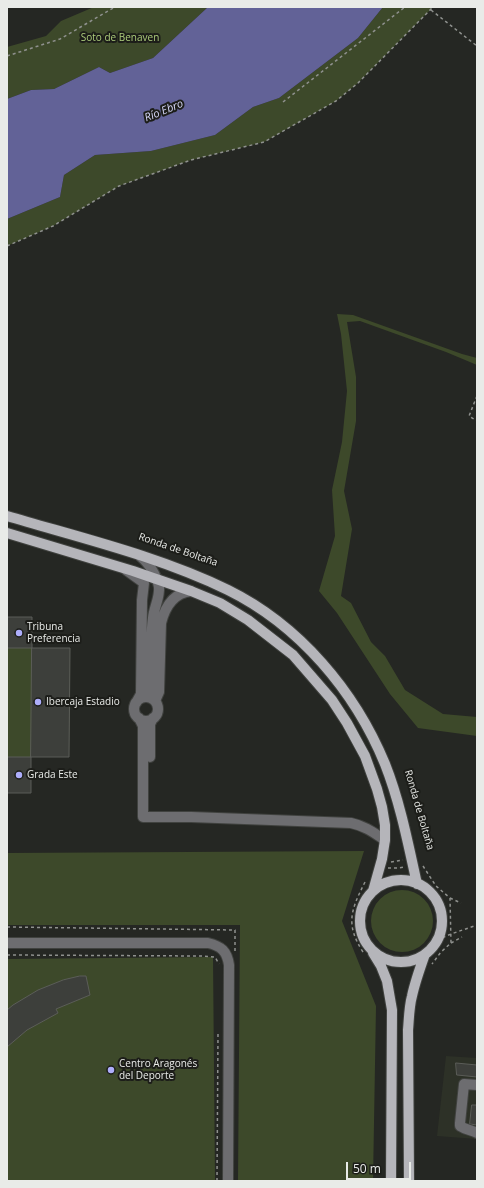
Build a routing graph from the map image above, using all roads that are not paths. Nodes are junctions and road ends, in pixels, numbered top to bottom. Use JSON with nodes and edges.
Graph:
{"nodes":[{"id":1,"x":7,"y":516,"type":"edge"},
{"id":2,"x":7,"y":533,"type":"edge"},
{"id":3,"x":140,"y":556,"type":"junction"},
{"id":4,"x":123,"y":568,"type":"junction"},
{"id":5,"x":156,"y":579,"type":"junction"},
{"id":6,"x":191,"y":591,"type":"junction"},
{"id":7,"x":151,"y":699,"type":"junction"},
{"id":8,"x":136,"y":703,"type":"junction"},
{"id":9,"x":139,"y":718,"type":"junction"},
{"id":10,"x":153,"y":718,"type":"junction"},
{"id":11,"x":150,"y":817,"type":"junction"},
{"id":12,"x":385,"y":840,"type":"junction"},
{"id":13,"x":417,"y":884,"type":"junction"},
{"id":14,"x":373,"y":891,"type":"junction"},
{"id":15,"x":7,"y":943,"type":"edge"},
{"id":16,"x":366,"y":950,"type":"junction"},
{"id":17,"x":425,"y":954,"type":"junction"},
{"id":18,"x":477,"y":1085,"type":"edge"},
{"id":19,"x":477,"y":1133,"type":"edge"},
{"id":20,"x":228,"y":1181,"type":"edge"},
{"id":21,"x":391,"y":1181,"type":"edge"},
{"id":22,"x":408,"y":1181,"type":"edge"}],
"edges":[{"from":1,"to":3,"type":"main road","name":"Ronda de Boltaña"},
{"from":2,"to":4,"type":"main road"},
{"from":3,"to":5,"type":"street"},
{"from":3,"to":13,"type":"main road","name":"Ronda de Boltaña"},
{"from":4,"to":5,"type":"main road"},
{"from":4,"to":8,"type":"street"},
{"from":5,"to":6,"type":"main road"},
{"from":5,"to":7,"type":"street"},
{"from":6,"to":7,"type":"street"},
{"from":6,"to":12,"type":"main road"},
{"from":7,"to":8,"type":"street"},
{"from":7,"to":10,"type":"street"},
{"from":8,"to":9,"type":"street"},
{"from":9,"to":10,"type":"street"},
{"from":9,"to":11,"type":"street"},
{"from":10,"to":11,"type":"street"},
{"from":11,"to":12,"type":"street"},
{"from":12,"to":14,"type":"main road"},
{"from":13,"to":14,"type":"main road"},
{"from":13,"to":17,"type":"main road"},
{"from":14,"to":16,"type":"main road"},
{"from":15,"to":20,"type":"street"},
{"from":16,"to":17,"type":"main road"},
{"from":16,"to":21,"type":"main road"},
{"from":17,"to":22,"type":"main road"},
{"from":18,"to":19,"type":"street"}]}
